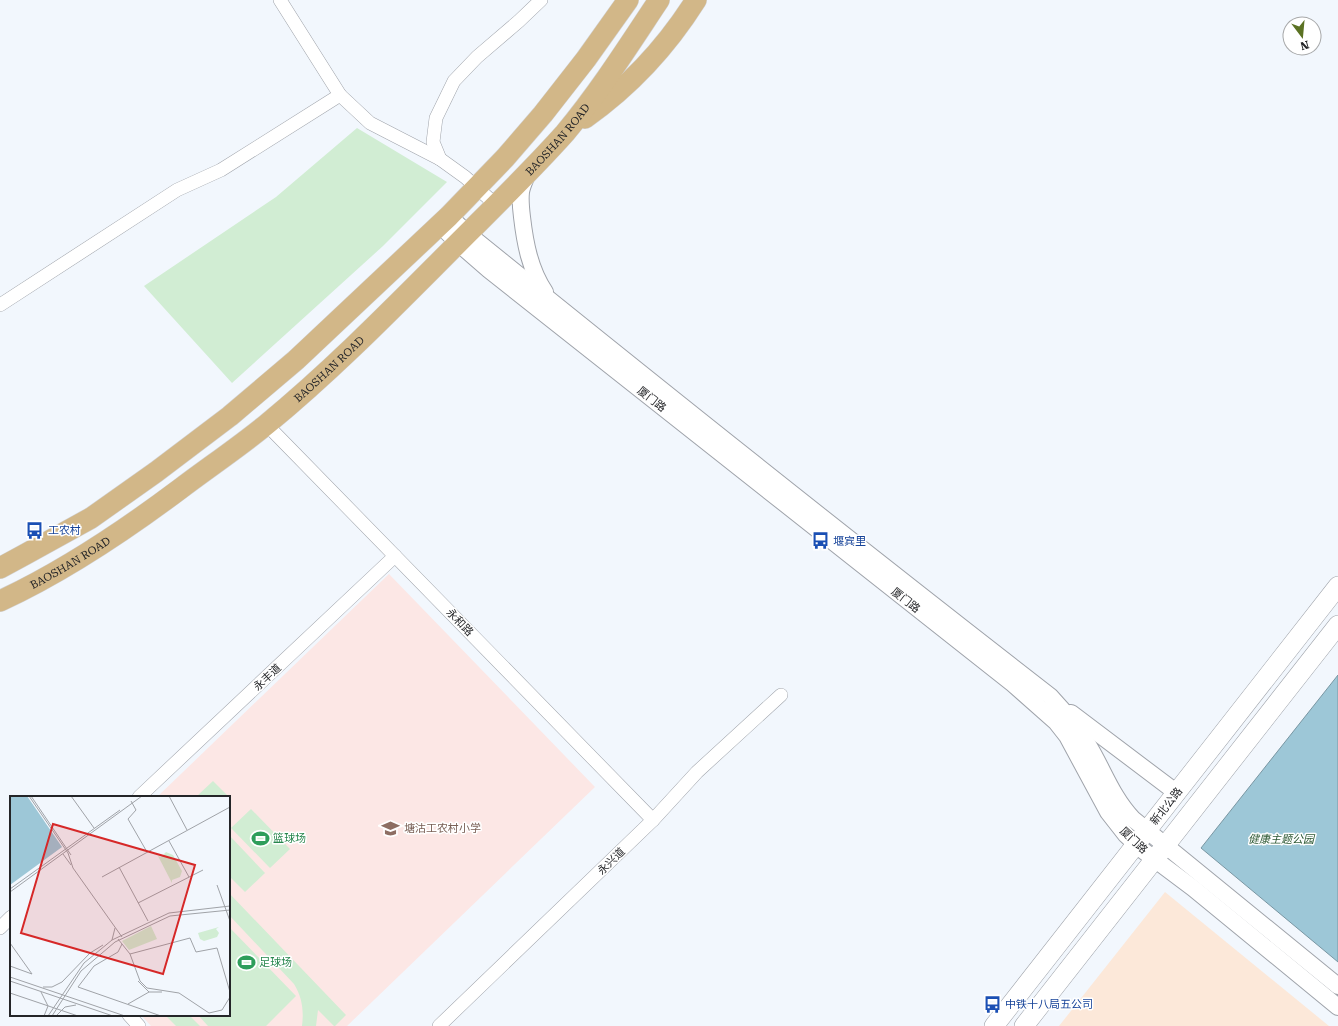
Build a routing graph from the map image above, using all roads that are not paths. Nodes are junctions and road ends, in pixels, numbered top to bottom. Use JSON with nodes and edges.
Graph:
{"nodes":[{"id":1,"x":280,"y":0,"type":"edge"},
{"id":2,"x":541,"y":0,"type":"edge"},
{"id":3,"x":628,"y":0,"type":"edge"},
{"id":4,"x":659,"y":0,"type":"edge"},
{"id":5,"x":696,"y":0,"type":"edge"},
{"id":6,"x":340,"y":95,"type":"junction"},
{"id":7,"x":565,"y":132,"type":"junction"},
{"id":8,"x":440,"y":159,"type":"junction"},
{"id":9,"x":530,"y":171,"type":"junction"},
{"id":10,"x":477,"y":188,"type":"junction"},
{"id":11,"x":496,"y":205,"type":"junction"},
{"id":12,"x":444,"y":220,"type":"junction"},
{"id":13,"x":463,"y":239,"type":"junction"},
{"id":14,"x":553,"y":303,"type":"junction"},
{"id":15,"x":0,"y":305,"type":"edge"},
{"id":16,"x":266,"y":424,"type":"junction"},
{"id":17,"x":395,"y":556,"type":"junction"},
{"id":18,"x":0,"y":568,"type":"edge"},
{"id":19,"x":1338,"y":586,"type":"edge"},
{"id":20,"x":0,"y":601,"type":"edge"},
{"id":21,"x":1338,"y":625,"type":"edge"},
{"id":22,"x":781,"y":695,"type":"dead end"},
{"id":23,"x":1050,"y":696,"type":"junction"},
{"id":24,"x":1177,"y":793,"type":"junction"},
{"id":25,"x":140,"y":796,"type":"edge"},
{"id":26,"x":653,"y":820,"type":"junction"},
{"id":27,"x":1142,"y":838,"type":"junction"},
{"id":28,"x":1160,"y":852,"type":"junction"},
{"id":29,"x":10,"y":919,"type":"edge"},
{"id":30,"x":0,"y":928,"type":"edge"},
{"id":31,"x":1338,"y":986,"type":"edge"},
{"id":32,"x":1338,"y":1007,"type":"edge"},
{"id":33,"x":130,"y":1016,"type":"edge"},
{"id":34,"x":446,"y":1023,"type":"edge"},
{"id":35,"x":139,"y":1026,"type":"edge"},
{"id":36,"x":994,"y":1026,"type":"edge"},
{"id":37,"x":1024,"y":1026,"type":"edge"}],
"edges":[{"from":1,"to":6,"type":"street"},
{"from":2,"to":8,"type":"street"},
{"from":3,"to":10,"type":"main road"},
{"from":4,"to":7,"type":"main road","name":"BAOSHAN ROAD"},
{"from":5,"to":7,"type":"main road"},
{"from":6,"to":8,"type":"street"},
{"from":6,"to":15,"type":"street"},
{"from":7,"to":9,"type":"main road","name":"BAOSHAN ROAD"},
{"from":8,"to":10,"type":"street"},
{"from":9,"to":11,"type":"main road","name":"BAOSHAN ROAD"},
{"from":9,"to":14,"type":"street"},
{"from":10,"to":11,"type":"street"},
{"from":10,"to":12,"type":"main road"},
{"from":11,"to":13,"type":"main road","name":"BAOSHAN ROAD"},
{"from":12,"to":13,"type":"street","name":"厦门路"},
{"from":12,"to":18,"type":"main road"},
{"from":13,"to":14,"type":"street","name":"厦门路"},
{"from":13,"to":16,"type":"main road","name":"BAOSHAN ROAD"},
{"from":13,"to":27,"type":"street","name":"厦门路"},
{"from":14,"to":23,"type":"street","name":"厦门路"},
{"from":16,"to":17,"type":"street","name":"永和路"},
{"from":16,"to":20,"type":"main road","name":"BAOSHAN ROAD"},
{"from":17,"to":25,"type":"street","name":"永丰道"},
{"from":17,"to":26,"type":"street","name":"永和路"},
{"from":19,"to":24,"type":"main road","name":"新北公路"},
{"from":21,"to":28,"type":"main road"},
{"from":22,"to":26,"type":"street","name":"永兴道"},
{"from":23,"to":24,"type":"street"},
{"from":23,"to":27,"type":"street","name":"厦门路"},
{"from":24,"to":27,"type":"main road","name":"新北公路"},
{"from":26,"to":34,"type":"street","name":"永兴道"},
{"from":27,"to":28,"type":"street","name":"厦门路"},
{"from":27,"to":36,"type":"main road","name":"新北公路"},
{"from":28,"to":31,"type":"street","name":"厦门路"},
{"from":28,"to":32,"type":"street","name":"厦门路"},
{"from":28,"to":37,"type":"main road"},
{"from":29,"to":30,"type":"street"},
{"from":33,"to":35,"type":"street"}]}
